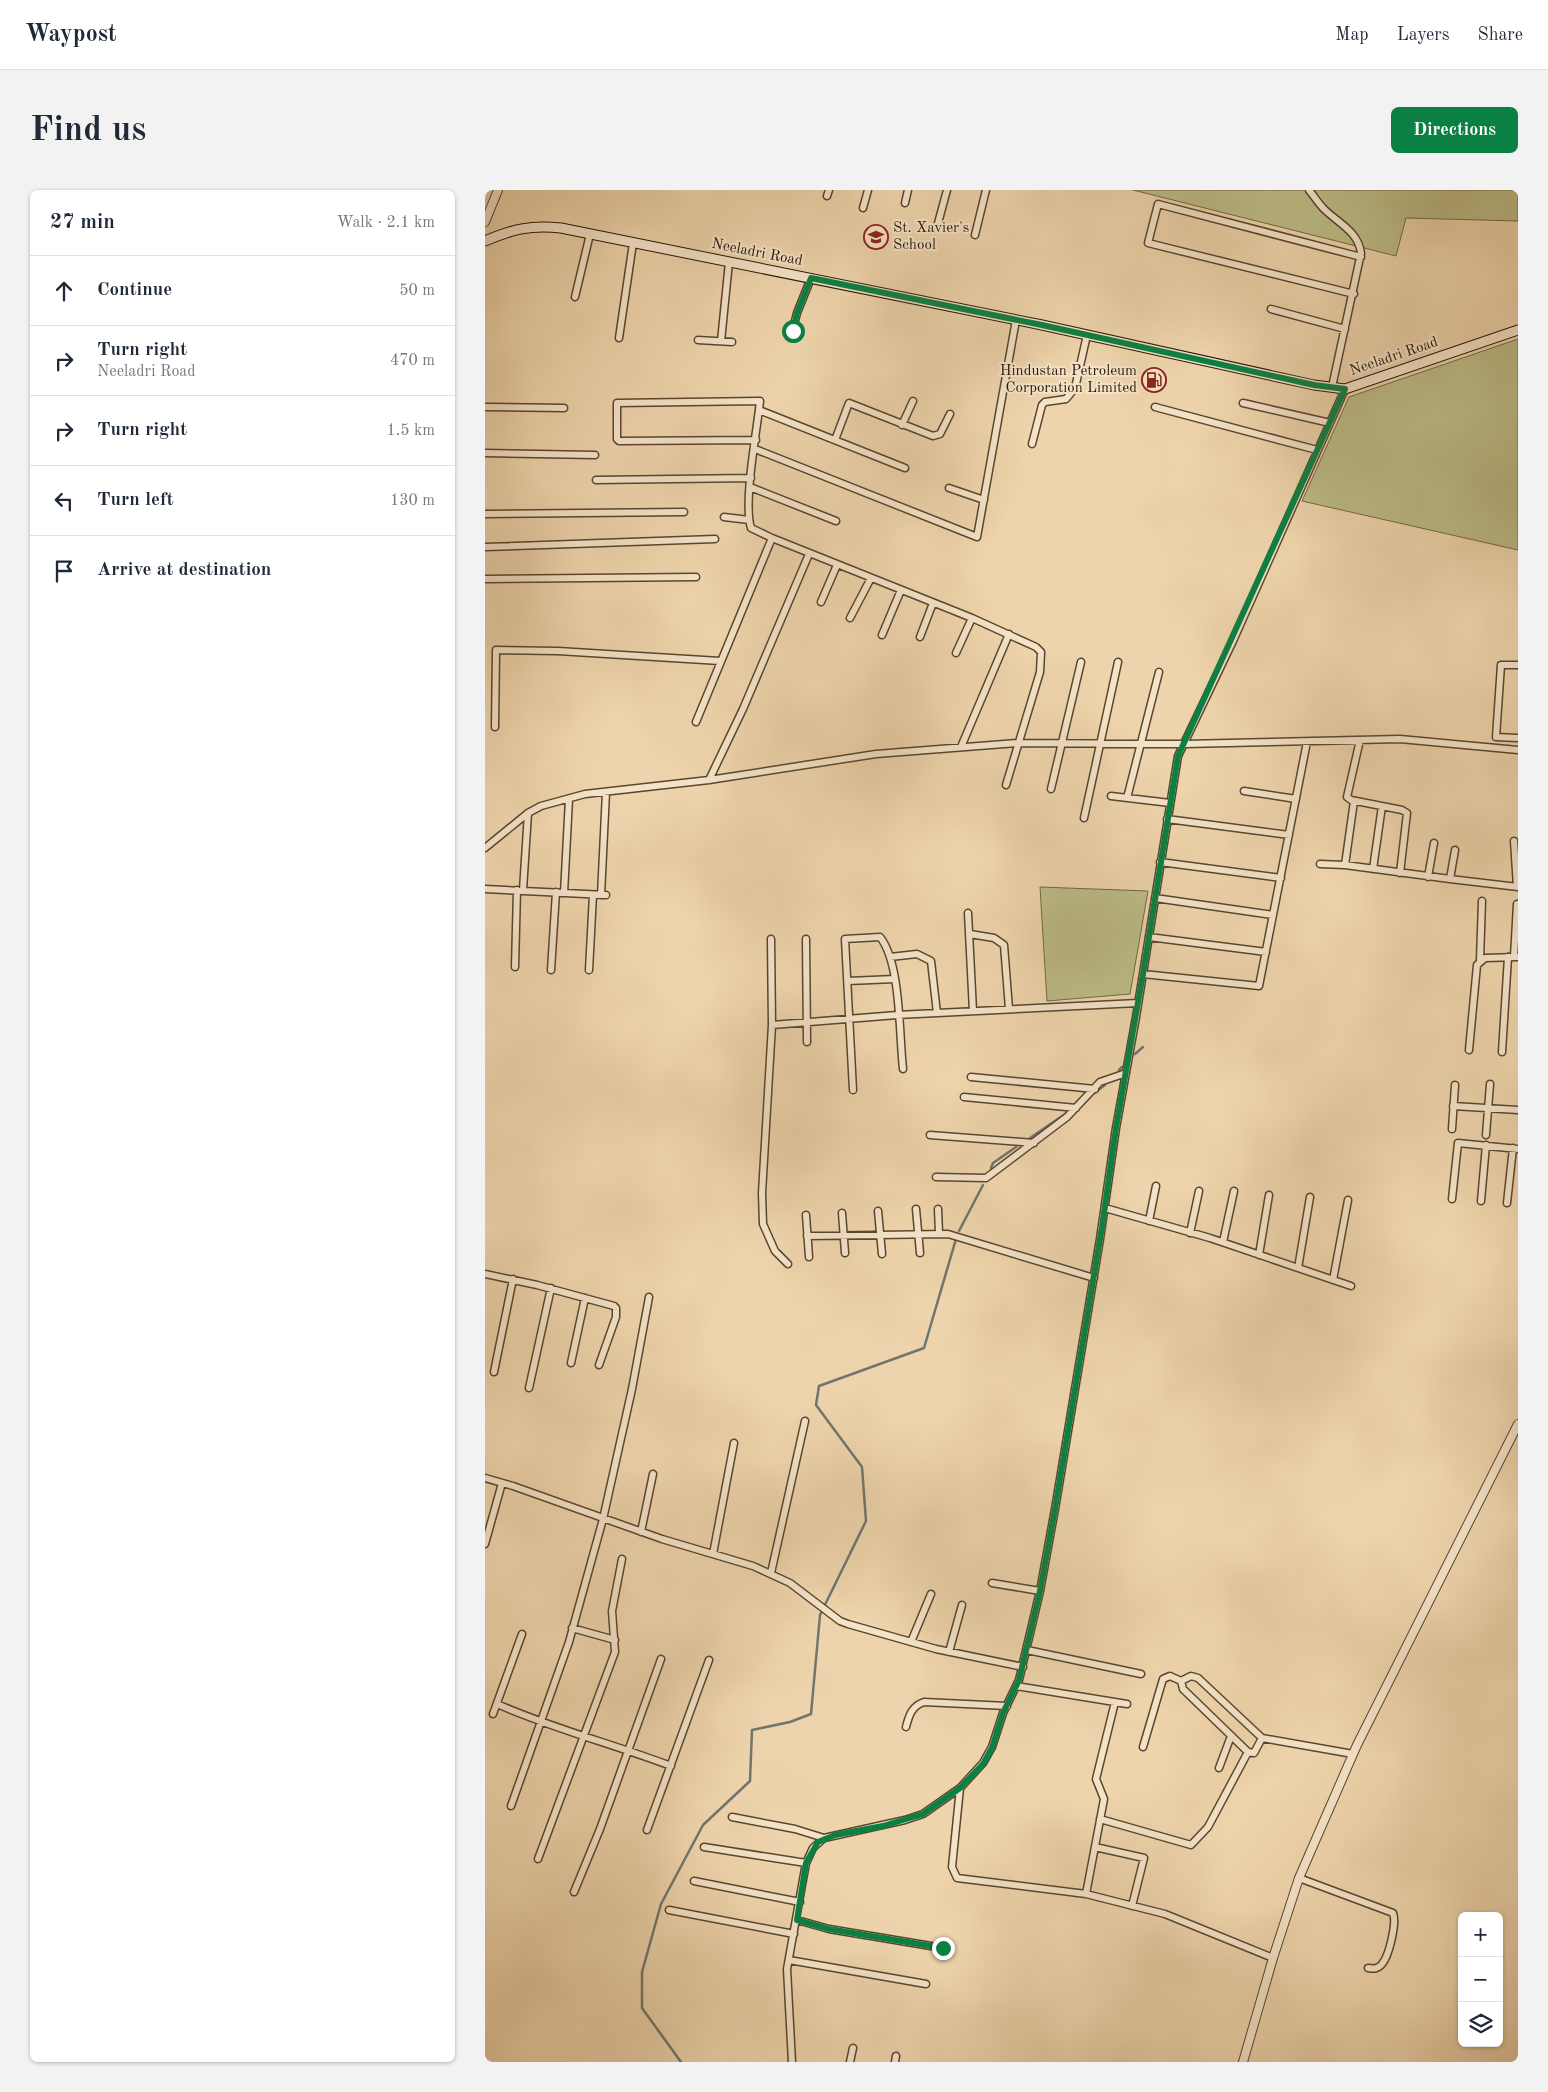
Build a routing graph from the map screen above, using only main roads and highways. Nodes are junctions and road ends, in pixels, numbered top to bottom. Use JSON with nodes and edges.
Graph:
{"nodes":[{"id":1,"x":485,"y":241,"type":"edge"},
{"id":2,"x":1518,"y":330,"type":"edge"}],
"edges":[{"from":1,"to":2,"type":"main road","name":"Neeladri Road"}]}
